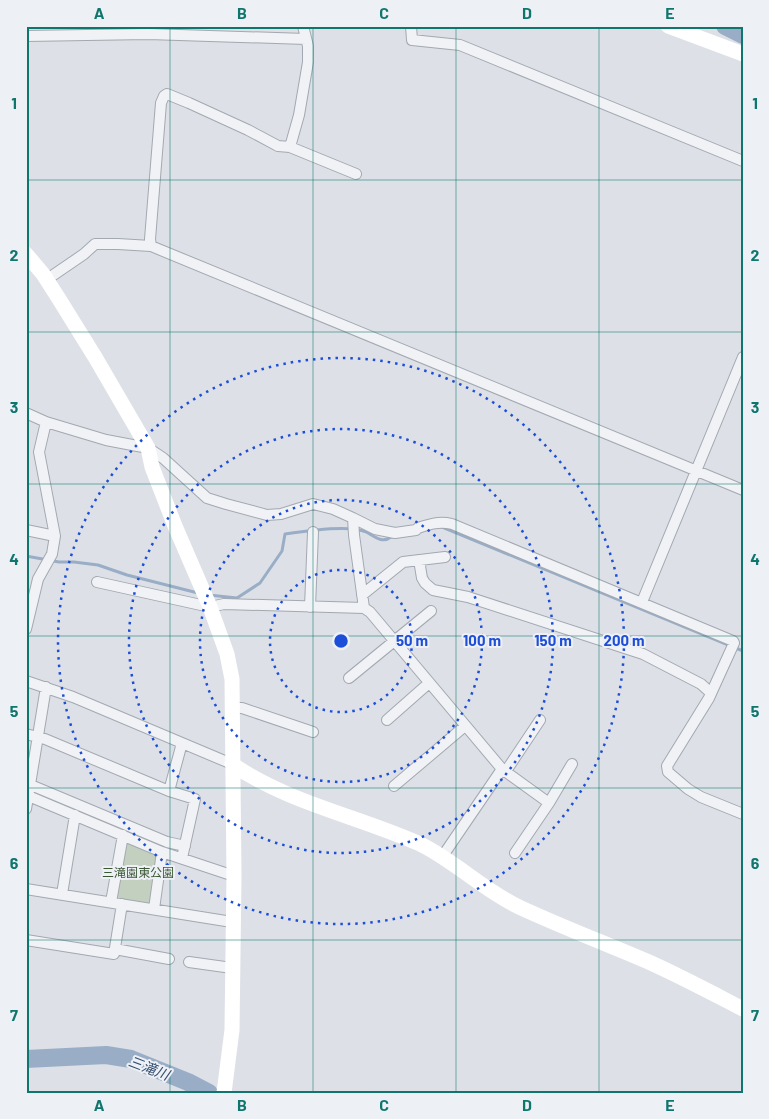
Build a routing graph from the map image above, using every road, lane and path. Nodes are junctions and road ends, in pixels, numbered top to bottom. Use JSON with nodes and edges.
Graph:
{"nodes":[{"id":1,"x":177,"y":26,"type":"edge"},
{"id":2,"x":304,"y":26,"type":"edge"},
{"id":3,"x":411,"y":26,"type":"edge"},
{"id":4,"x":668,"y":26,"type":"edge"},
{"id":5,"x":65,"y":30,"type":"edge"},
{"id":6,"x":96,"y":30,"type":"edge"},
{"id":7,"x":160,"y":34,"type":"junction"},
{"id":8,"x":26,"y":36,"type":"edge"},
{"id":9,"x":306,"y":39,"type":"junction"},
{"id":10,"x":743,"y":54,"type":"edge"},
{"id":11,"x":290,"y":147,"type":"junction"},
{"id":12,"x":743,"y":161,"type":"edge"},
{"id":13,"x":356,"y":174,"type":"dead end"},
{"id":14,"x":151,"y":246,"type":"junction"},
{"id":15,"x":26,"y":254,"type":"edge"},
{"id":16,"x":46,"y":280,"type":"junction"},
{"id":17,"x":743,"y":357,"type":"edge"},
{"id":18,"x":26,"y":413,"type":"edge"},
{"id":19,"x":46,"y":422,"type":"junction"},
{"id":20,"x":148,"y":448,"type":"junction"},
{"id":21,"x":696,"y":471,"type":"junction"},
{"id":22,"x":743,"y":490,"type":"edge"},
{"id":23,"x":353,"y":520,"type":"junction"},
{"id":24,"x":26,"y":530,"type":"edge"},
{"id":25,"x":313,"y":532,"type":"dead end"},
{"id":26,"x":55,"y":536,"type":"junction"},
{"id":27,"x":445,"y":557,"type":"dead end"},
{"id":28,"x":419,"y":560,"type":"junction"},
{"id":29,"x":97,"y":582,"type":"dead end"},
{"id":30,"x":362,"y":595,"type":"junction"},
{"id":31,"x":206,"y":598,"type":"junction"},
{"id":32,"x":642,"y":602,"type":"junction"},
{"id":33,"x":310,"y":607,"type":"junction"},
{"id":34,"x":364,"y":608,"type":"junction"},
{"id":35,"x":431,"y":611,"type":"dead end"},
{"id":36,"x":26,"y":628,"type":"edge"},
{"id":37,"x":394,"y":641,"type":"junction"},
{"id":38,"x":349,"y":678,"type":"dead end"},
{"id":39,"x":26,"y":681,"type":"edge"},
{"id":40,"x":430,"y":684,"type":"junction"},
{"id":41,"x":46,"y":687,"type":"junction"},
{"id":42,"x":711,"y":693,"type":"junction"},
{"id":43,"x":232,"y":708,"type":"junction"},
{"id":44,"x":387,"y":720,"type":"dead end"},
{"id":45,"x":540,"y":720,"type":"dead end"},
{"id":46,"x":465,"y":726,"type":"junction"},
{"id":47,"x":313,"y":732,"type":"dead end"},
{"id":48,"x":26,"y":734,"type":"edge"},
{"id":49,"x":38,"y":737,"type":"junction"},
{"id":50,"x":182,"y":742,"type":"junction"},
{"id":51,"x":232,"y":764,"type":"junction"},
{"id":52,"x":572,"y":764,"type":"dead end"},
{"id":53,"x":504,"y":770,"type":"junction"},
{"id":54,"x":28,"y":783,"type":"edge"},
{"id":55,"x":394,"y":786,"type":"dead end"},
{"id":56,"x":169,"y":791,"type":"junction"},
{"id":57,"x":27,"y":796,"type":"edge"},
{"id":58,"x":549,"y":803,"type":"junction"},
{"id":59,"x":26,"y":809,"type":"edge"},
{"id":60,"x":743,"y":814,"type":"edge"},
{"id":61,"x":75,"y":815,"type":"junction"},
{"id":62,"x":123,"y":835,"type":"junction"},
{"id":63,"x":185,"y":846,"type":"junction"},
{"id":64,"x":162,"y":852,"type":"junction"},
{"id":65,"x":516,"y":852,"type":"dead end"},
{"id":66,"x":442,"y":857,"type":"junction"},
{"id":67,"x":182,"y":858,"type":"junction"},
{"id":68,"x":234,"y":876,"type":"junction"},
{"id":69,"x":26,"y":889,"type":"edge"},
{"id":70,"x":62,"y":894,"type":"junction"},
{"id":71,"x":111,"y":902,"type":"junction"},
{"id":72,"x":122,"y":904,"type":"junction"},
{"id":73,"x":154,"y":909,"type":"junction"},
{"id":74,"x":232,"y":922,"type":"junction"},
{"id":75,"x":26,"y":940,"type":"edge"},
{"id":76,"x":115,"y":949,"type":"junction"},
{"id":77,"x":169,"y":959,"type":"dead end"},
{"id":78,"x":189,"y":962,"type":"dead end"},
{"id":79,"x":232,"y":968,"type":"junction"},
{"id":80,"x":743,"y":1009,"type":"edge"},
{"id":81,"x":224,"y":1093,"type":"edge"}],
"edges":[{"from":1,"to":7,"type":"street"},
{"from":2,"to":9,"type":"street"},
{"from":3,"to":12,"type":"street"},
{"from":4,"to":10,"type":"street"},
{"from":5,"to":6,"type":"street"},
{"from":5,"to":8,"type":"street"},
{"from":6,"to":7,"type":"street"},
{"from":7,"to":9,"type":"street"},
{"from":9,"to":11,"type":"street"},
{"from":11,"to":13,"type":"street"},
{"from":11,"to":14,"type":"street"},
{"from":14,"to":16,"type":"street"},
{"from":14,"to":21,"type":"street"},
{"from":15,"to":16,"type":"street"},
{"from":16,"to":20,"type":"street"},
{"from":17,"to":21,"type":"street"},
{"from":18,"to":19,"type":"street"},
{"from":19,"to":20,"type":"street"},
{"from":19,"to":26,"type":"street"},
{"from":20,"to":23,"type":"street"},
{"from":20,"to":31,"type":"street"},
{"from":21,"to":22,"type":"street"},
{"from":21,"to":32,"type":"street"},
{"from":23,"to":30,"type":"street"},
{"from":23,"to":32,"type":"street"},
{"from":24,"to":26,"type":"street"},
{"from":25,"to":33,"type":"street"},
{"from":26,"to":36,"type":"street"},
{"from":27,"to":28,"type":"street"},
{"from":28,"to":30,"type":"street"},
{"from":28,"to":42,"type":"street"},
{"from":29,"to":31,"type":"street"},
{"from":30,"to":34,"type":"street"},
{"from":31,"to":33,"type":"street"},
{"from":31,"to":43,"type":"street"},
{"from":32,"to":42,"type":"street"},
{"from":33,"to":34,"type":"street"},
{"from":34,"to":37,"type":"street"},
{"from":35,"to":37,"type":"street"},
{"from":37,"to":38,"type":"street"},
{"from":37,"to":40,"type":"street"},
{"from":39,"to":41,"type":"street"},
{"from":40,"to":44,"type":"street"},
{"from":40,"to":46,"type":"street"},
{"from":41,"to":49,"type":"street"},
{"from":41,"to":50,"type":"street"},
{"from":42,"to":60,"type":"street"},
{"from":43,"to":47,"type":"street"},
{"from":43,"to":51,"type":"street"},
{"from":45,"to":53,"type":"street"},
{"from":46,"to":53,"type":"street"},
{"from":46,"to":55,"type":"street"},
{"from":48,"to":49,"type":"street"},
{"from":49,"to":54,"type":"street"},
{"from":49,"to":56,"type":"street"},
{"from":50,"to":51,"type":"street"},
{"from":50,"to":56,"type":"street"},
{"from":51,"to":66,"type":"street"},
{"from":51,"to":68,"type":"street"},
{"from":52,"to":58,"type":"street"},
{"from":53,"to":58,"type":"street"},
{"from":53,"to":66,"type":"street"},
{"from":54,"to":57,"type":"street"},
{"from":54,"to":63,"type":"street"},
{"from":56,"to":63,"type":"street"},
{"from":57,"to":59,"type":"street"},
{"from":57,"to":61,"type":"street"},
{"from":58,"to":65,"type":"street"},
{"from":61,"to":62,"type":"street"},
{"from":61,"to":70,"type":"street"},
{"from":62,"to":64,"type":"street"},
{"from":62,"to":71,"type":"street"},
{"from":63,"to":67,"type":"street"},
{"from":64,"to":67,"type":"street"},
{"from":64,"to":73,"type":"street"},
{"from":66,"to":80,"type":"street"},
{"from":67,"to":68,"type":"street"},
{"from":68,"to":74,"type":"street"},
{"from":69,"to":70,"type":"street"},
{"from":70,"to":71,"type":"street"},
{"from":71,"to":72,"type":"street"},
{"from":72,"to":73,"type":"street"},
{"from":72,"to":76,"type":"street"},
{"from":73,"to":74,"type":"street"},
{"from":74,"to":79,"type":"street"},
{"from":75,"to":76,"type":"street"},
{"from":76,"to":77,"type":"street"},
{"from":78,"to":79,"type":"street"},
{"from":79,"to":81,"type":"street"}]}
